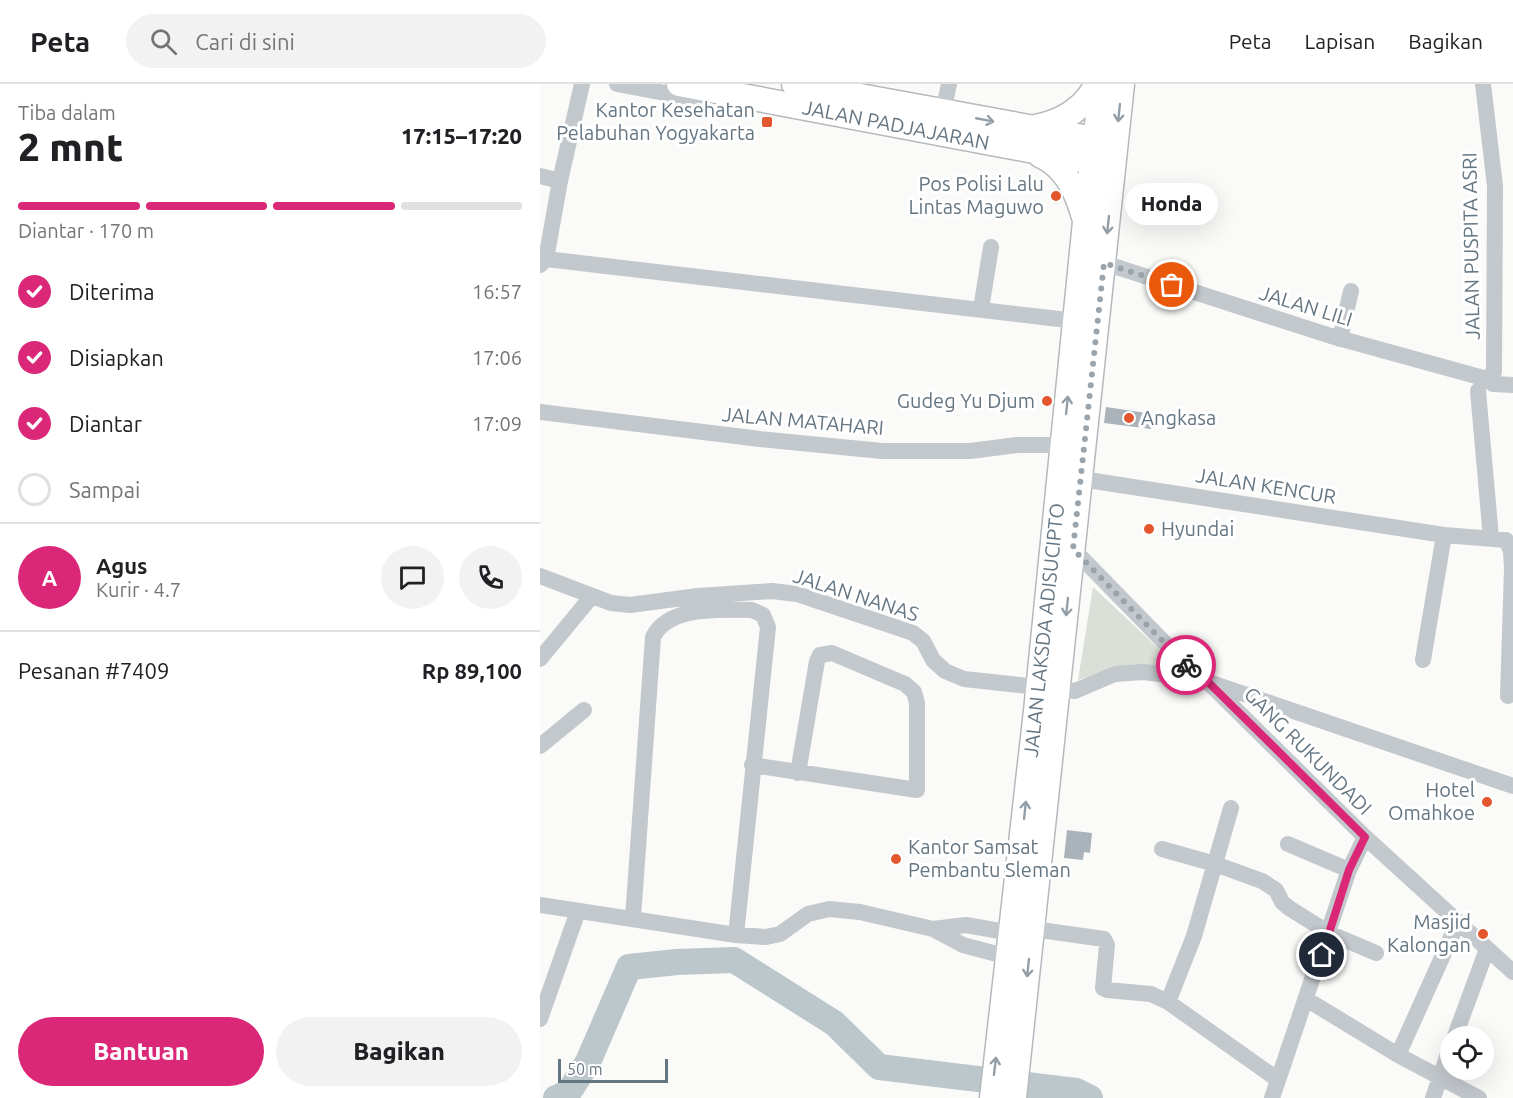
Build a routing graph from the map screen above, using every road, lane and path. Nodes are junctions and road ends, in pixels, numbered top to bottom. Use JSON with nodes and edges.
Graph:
{"nodes":[{"id":1,"x":582,"y":84,"type":"edge"},
{"id":2,"x":617,"y":84,"type":"edge"},
{"id":3,"x":679,"y":84,"type":"edge"},
{"id":4,"x":794,"y":84,"type":"edge"},
{"id":5,"x":950,"y":84,"type":"edge"},
{"id":6,"x":1099,"y":84,"type":"edge"},
{"id":7,"x":1122,"y":84,"type":"edge"},
{"id":8,"x":1483,"y":84,"type":"edge"},
{"id":9,"x":841,"y":98,"type":"edge"},
{"id":10,"x":877,"y":111,"type":"junction"},
{"id":11,"x":943,"y":112,"type":"junction"},
{"id":12,"x":1029,"y":128,"type":"junction"},
{"id":13,"x":1033,"y":152,"type":"junction"},
{"id":14,"x":1104,"y":153,"type":"junction"},
{"id":15,"x":540,"y":176,"type":"edge"},
{"id":16,"x":560,"y":181,"type":"junction"},
{"id":17,"x":1085,"y":222,"type":"junction"},
{"id":18,"x":991,"y":247,"type":"dead end"},
{"id":19,"x":543,"y":262,"type":"edge"},
{"id":20,"x":1104,"y":263,"type":"junction"},
{"id":21,"x":1351,"y":291,"type":"dead end"},
{"id":22,"x":981,"y":309,"type":"junction"},
{"id":23,"x":1076,"y":321,"type":"junction"},
{"id":24,"x":1340,"y":339,"type":"junction"},
{"id":25,"x":1487,"y":381,"type":"junction"},
{"id":26,"x":1513,"y":385,"type":"edge"},
{"id":27,"x":540,"y":412,"type":"edge"},
{"id":28,"x":1063,"y":445,"type":"junction"},
{"id":29,"x":1081,"y":479,"type":"junction"},
{"id":30,"x":1444,"y":535,"type":"junction"},
{"id":31,"x":1491,"y":538,"type":"junction"},
{"id":32,"x":1063,"y":548,"type":"junction"},
{"id":33,"x":540,"y":576,"type":"edge"},
{"id":34,"x":592,"y":596,"type":"junction"},
{"id":35,"x":542,"y":654,"type":"edge"},
{"id":36,"x":1423,"y":660,"type":"dead end"},
{"id":37,"x":1203,"y":680,"type":"junction"},
{"id":38,"x":1048,"y":689,"type":"junction"},
{"id":39,"x":1508,"y":696,"type":"dead end"},
{"id":40,"x":584,"y":710,"type":"dead end"},
{"id":41,"x":540,"y":746,"type":"edge"},
{"id":42,"x":752,"y":765,"type":"junction"},
{"id":43,"x":798,"y":773,"type":"junction"},
{"id":44,"x":1513,"y":786,"type":"edge"},
{"id":45,"x":1231,"y":808,"type":"dead end"},
{"id":46,"x":1365,"y":837,"type":"junction"},
{"id":47,"x":1288,"y":844,"type":"dead end"},
{"id":48,"x":1162,"y":849,"type":"dead end"},
{"id":49,"x":1215,"y":864,"type":"junction"},
{"id":50,"x":1349,"y":870,"type":"junction"},
{"id":51,"x":540,"y":905,"type":"edge"},
{"id":52,"x":578,"y":911,"type":"junction"},
{"id":53,"x":633,"y":918,"type":"junction"},
{"id":54,"x":1458,"y":922,"type":"junction"},
{"id":55,"x":933,"y":929,"type":"junction"},
{"id":56,"x":1022,"y":931,"type":"junction"},
{"id":57,"x":1329,"y":933,"type":"junction"},
{"id":58,"x":736,"y":935,"type":"junction"},
{"id":59,"x":1487,"y":949,"type":"junction"},
{"id":60,"x":1376,"y":953,"type":"dead end"},
{"id":61,"x":1008,"y":957,"type":"junction"},
{"id":62,"x":1513,"y":972,"type":"edge"},
{"id":63,"x":1306,"y":999,"type":"junction"},
{"id":64,"x":1168,"y":1002,"type":"junction"},
{"id":65,"x":540,"y":1019,"type":"edge"},
{"id":66,"x":1459,"y":1026,"type":"edge"},
{"id":67,"x":1010,"y":1035,"type":"junction"},
{"id":68,"x":1398,"y":1055,"type":"junction"},
{"id":69,"x":1440,"y":1077,"type":"joint"},
{"id":70,"x":1277,"y":1078,"type":"junction"},
{"id":71,"x":1446,"y":1080,"type":"edge"},
{"id":72,"x":992,"y":1098,"type":"edge"},
{"id":73,"x":1014,"y":1098,"type":"edge"},
{"id":74,"x":1272,"y":1098,"type":"edge"},
{"id":75,"x":1433,"y":1098,"type":"edge"},
{"id":76,"x":1479,"y":1098,"type":"edge"}],
"edges":[{"from":1,"to":16,"type":"street"},
{"from":2,"to":9,"type":"street"},
{"from":3,"to":9,"type":"highway","name":"JALAN PADJAJARAN"},
{"from":4,"to":9,"type":"highway","name":"JALAN PADJAJARAN"},
{"from":5,"to":11,"type":"street"},
{"from":6,"to":12,"type":"highway"},
{"from":6,"to":14,"type":"highway"},
{"from":7,"to":14,"type":"highway","one_way":true},
{"from":8,"to":25,"type":"street","name":"JALAN PUSPITA ASRI"},
{"from":9,"to":10,"type":"highway","name":"JALAN PADJAJARAN"},
{"from":10,"to":11,"type":"highway","name":"JALAN PADJAJARAN"},
{"from":10,"to":13,"type":"highway","name":"JALAN PADJAJARAN"},
{"from":11,"to":12,"type":"highway","name":"JALAN PADJAJARAN","one_way":true},
{"from":12,"to":14,"type":"highway","name":"JALAN PADJAJARAN"},
{"from":13,"to":14,"type":"highway","name":"JALAN PADJAJARAN"},
{"from":13,"to":17,"type":"highway"},
{"from":14,"to":17,"type":"highway","name":"JALAN LAKSDA ADISUCIPTO"},
{"from":14,"to":20,"type":"highway","name":"JALAN LAKSDA ADISUCIPTO","one_way":true},
{"from":15,"to":16,"type":"street"},
{"from":16,"to":19,"type":"street"},
{"from":17,"to":23,"type":"highway","name":"JALAN LAKSDA ADISUCIPTO"},
{"from":18,"to":22,"type":"street"},
{"from":19,"to":22,"type":"street"},
{"from":20,"to":24,"type":"street","name":"JALAN LILI"},
{"from":20,"to":29,"type":"highway","name":"JALAN LAKSDA ADISUCIPTO"},
{"from":21,"to":24,"type":"street"},
{"from":22,"to":23,"type":"street"},
{"from":28,"to":23,"type":"highway","name":"JALAN LAKSDA ADISUCIPTO","one_way":true},
{"from":24,"to":25,"type":"street","name":"JALAN LILI"},
{"from":25,"to":26,"type":"street","name":"JALAN LILI"},
{"from":25,"to":31,"type":"street","name":"JALAN PUSPITA ASRI"},
{"from":27,"to":28,"type":"street","name":"JALAN MATAHARI"},
{"from":28,"to":32,"type":"highway","name":"JALAN LAKSDA ADISUCIPTO"},
{"from":29,"to":30,"type":"street","name":"JALAN KENCUR"},
{"from":29,"to":32,"type":"highway","name":"JALAN LAKSDA ADISUCIPTO"},
{"from":30,"to":31,"type":"street","name":"JALAN KENCUR"},
{"from":30,"to":36,"type":"street"},
{"from":31,"to":39,"type":"street"},
{"from":32,"to":37,"type":"street","name":"GANG RUKUNDADI"},
{"from":32,"to":38,"type":"highway","name":"JALAN LAKSDA ADISUCIPTO"},
{"from":33,"to":34,"type":"street","name":"JALAN NANAS"},
{"from":34,"to":35,"type":"street"},
{"from":34,"to":38,"type":"street","name":"JALAN NANAS"},
{"from":37,"to":38,"type":"street","name":"JALAN NANAS"},
{"from":37,"to":44,"type":"street"},
{"from":37,"to":46,"type":"street","name":"GANG RUKUNDADI"},
{"from":38,"to":56,"type":"highway","name":"JALAN LAKSDA ADISUCIPTO"},
{"from":40,"to":41,"type":"street"},
{"from":42,"to":43,"type":"street"},
{"from":42,"to":53,"type":"street"},
{"from":42,"to":58,"type":"street"},
{"from":43,"to":43,"type":"street"},
{"from":45,"to":49,"type":"street"},
{"from":46,"to":50,"type":"street"},
{"from":46,"to":54,"type":"street","name":"GANG RUKUNDADI"},
{"from":47,"to":50,"type":"street"},
{"from":48,"to":49,"type":"street"},
{"from":49,"to":57,"type":"street"},
{"from":49,"to":64,"type":"street"},
{"from":50,"to":57,"type":"street"},
{"from":51,"to":52,"type":"street"},
{"from":52,"to":53,"type":"street"},
{"from":52,"to":65,"type":"street"},
{"from":53,"to":58,"type":"street"},
{"from":54,"to":59,"type":"street","name":"GANG RUKUNDADI"},
{"from":54,"to":68,"type":"street"},
{"from":55,"to":56,"type":"street"},
{"from":55,"to":58,"type":"street"},
{"from":55,"to":61,"type":"street"},
{"from":56,"to":61,"type":"highway","name":"JALAN LAKSDA ADISUCIPTO"},
{"from":56,"to":64,"type":"street"},
{"from":56,"to":67,"type":"highway","name":"JALAN LAKSDA ADISUCIPTO","one_way":true},
{"from":57,"to":60,"type":"street"},
{"from":57,"to":63,"type":"street"},
{"from":59,"to":62,"type":"street","name":"GANG RUKUNDADI"},
{"from":59,"to":66,"type":"street"},
{"from":61,"to":67,"type":"highway","name":"JALAN LAKSDA ADISUCIPTO"},
{"from":63,"to":68,"type":"street"},
{"from":63,"to":70,"type":"street"},
{"from":64,"to":70,"type":"street"},
{"from":72,"to":67,"type":"highway","name":"JALAN LAKSDA ADISUCIPTO","one_way":true},
{"from":67,"to":73,"type":"highway","name":"JALAN LAKSDA ADISUCIPTO"},
{"from":68,"to":69,"type":"street"},
{"from":69,"to":75,"type":"street"},
{"from":70,"to":74,"type":"street"},
{"from":71,"to":76,"type":"street"}]}
